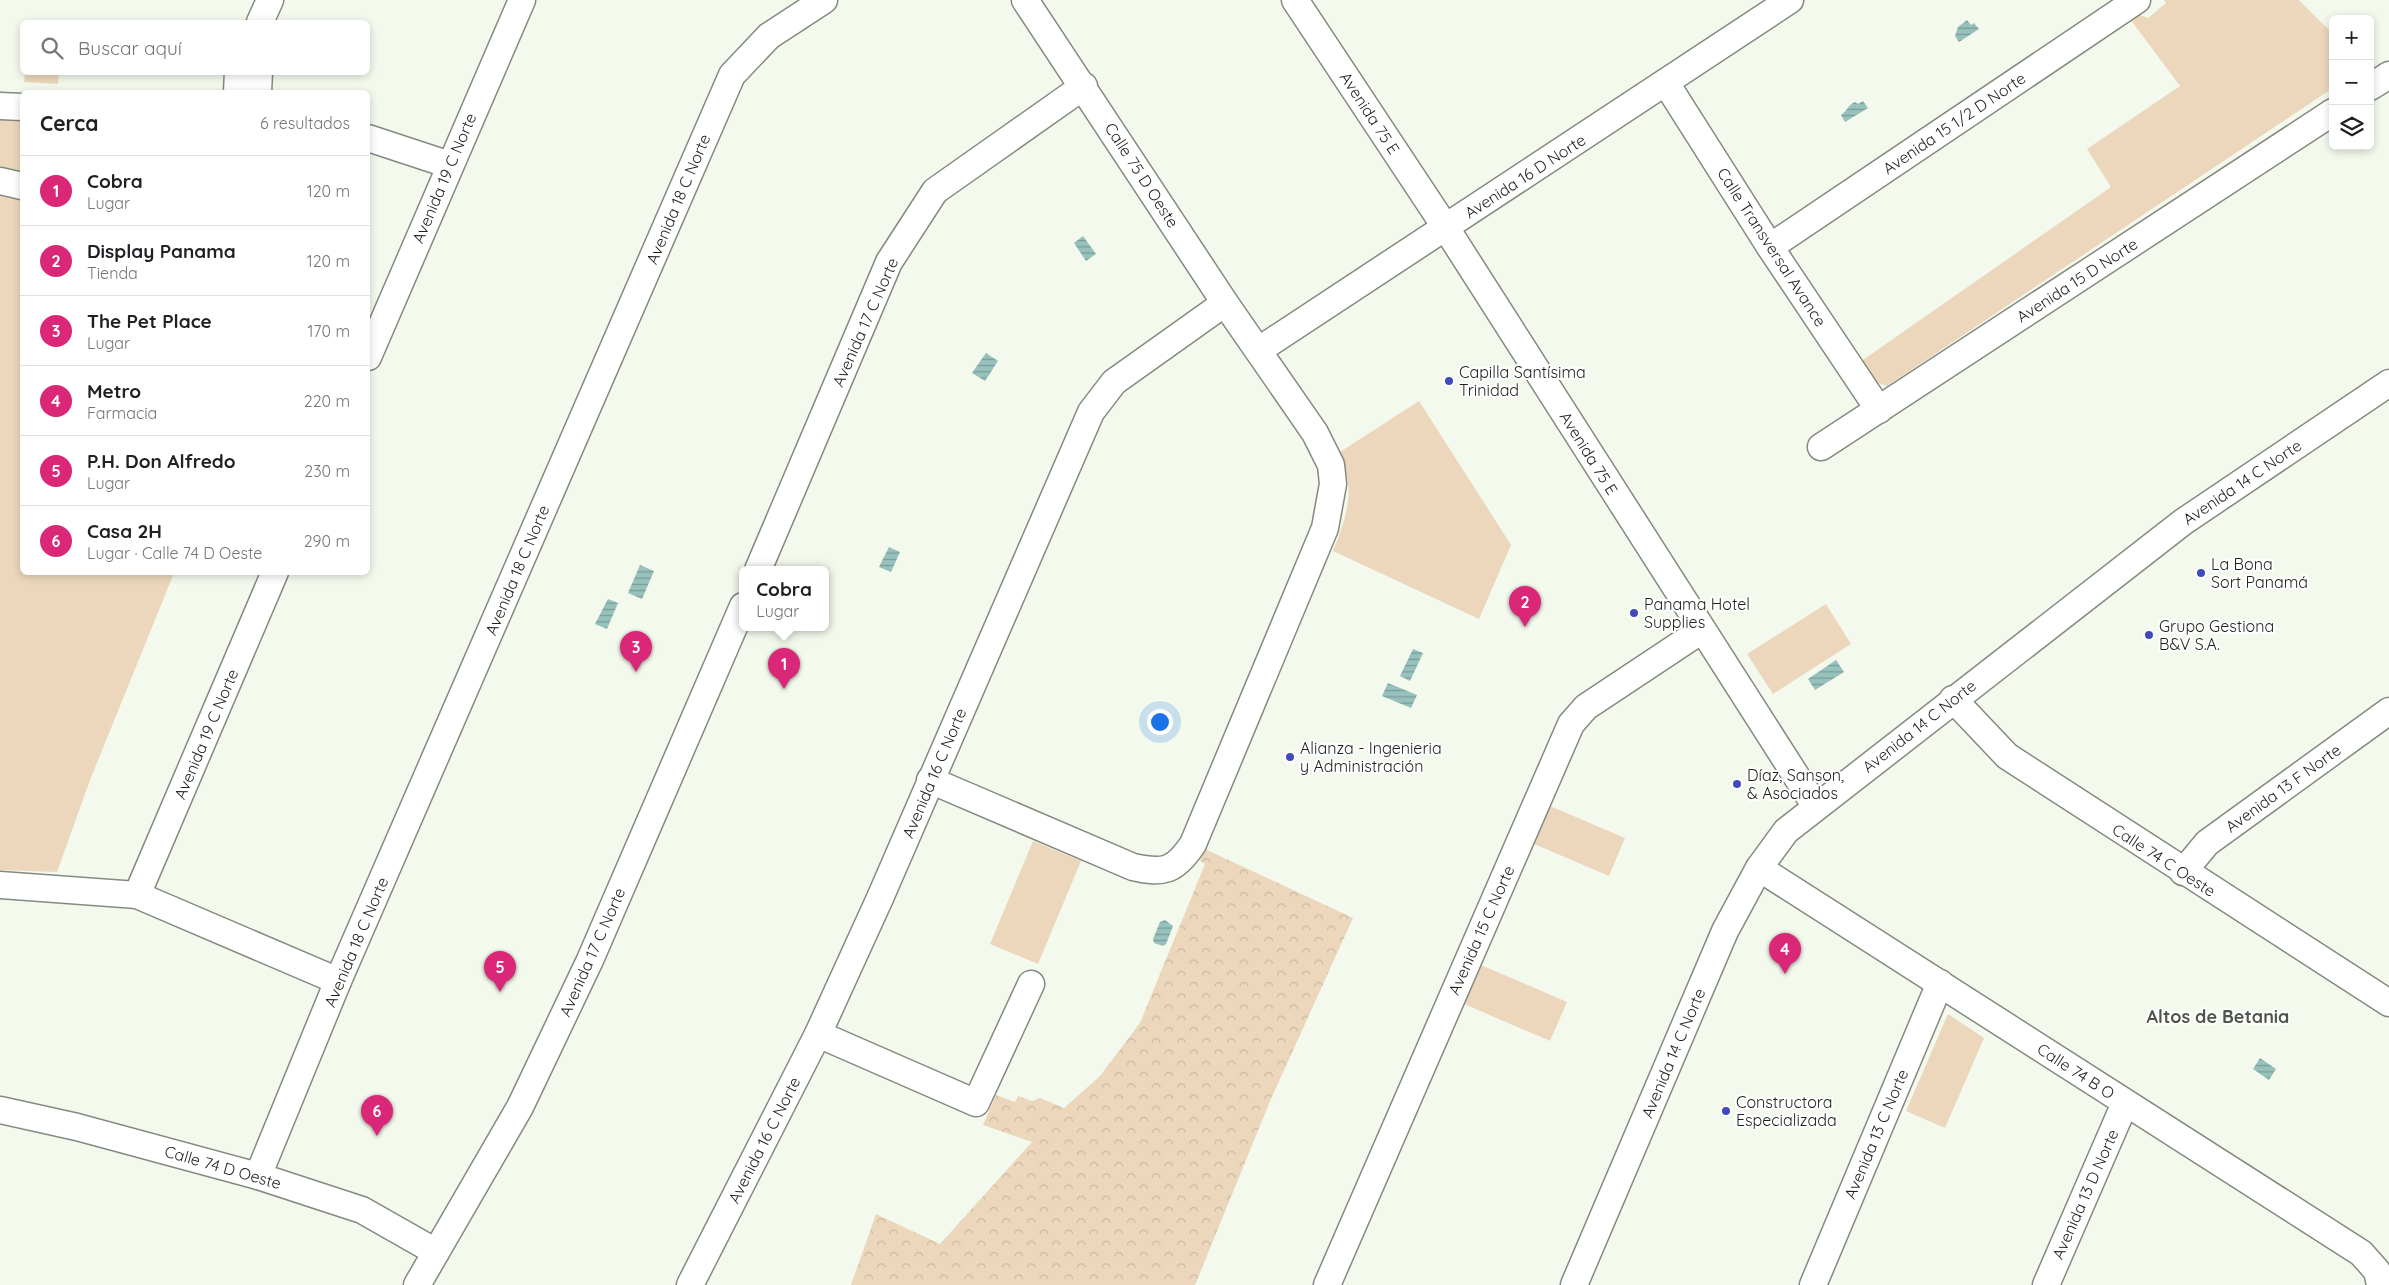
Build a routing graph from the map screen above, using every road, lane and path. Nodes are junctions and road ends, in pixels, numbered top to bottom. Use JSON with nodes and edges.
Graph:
{"nodes":[{"id":1,"x":270,"y":0,"type":"edge"},
{"id":2,"x":522,"y":0,"type":"edge"},
{"id":3,"x":824,"y":0,"type":"edge"},
{"id":4,"x":1025,"y":0,"type":"edge"},
{"id":5,"x":1295,"y":0,"type":"edge"},
{"id":6,"x":1790,"y":0,"type":"edge"},
{"id":7,"x":2137,"y":0,"type":"edge"},
{"id":8,"x":261,"y":20,"type":"edge"},
{"id":9,"x":238,"y":75,"type":"edge"},
{"id":10,"x":259,"y":75,"type":"edge"},
{"id":11,"x":2389,"y":75,"type":"edge"},
{"id":12,"x":1666,"y":83,"type":"junction"},
{"id":13,"x":2374,"y":84,"type":"edge"},
{"id":14,"x":1084,"y":86,"type":"junction"},
{"id":15,"x":237,"y":90,"type":"edge"},
{"id":16,"x":258,"y":90,"type":"edge"},
{"id":17,"x":0,"y":106,"type":"edge"},
{"id":18,"x":20,"y":107,"type":"edge"},
{"id":19,"x":2329,"y":115,"type":"edge"},
{"id":20,"x":370,"y":139,"type":"edge"},
{"id":21,"x":450,"y":165,"type":"junction"},
{"id":22,"x":0,"y":181,"type":"edge"},
{"id":23,"x":20,"y":186,"type":"edge"},
{"id":24,"x":1446,"y":228,"type":"junction"},
{"id":25,"x":1770,"y":247,"type":"junction"},
{"id":26,"x":1225,"y":303,"type":"junction"},
{"id":27,"x":1259,"y":350,"type":"junction"},
{"id":28,"x":370,"y":352,"type":"edge"},
{"id":29,"x":2389,"y":383,"type":"edge"},
{"id":30,"x":1879,"y":410,"type":"junction"},
{"id":31,"x":1821,"y":447,"type":"dead end"},
{"id":32,"x":760,"y":566,"type":"edge"},
{"id":33,"x":274,"y":575,"type":"edge"},
{"id":34,"x":739,"y":615,"type":"edge"},
{"id":35,"x":1702,"y":630,"type":"junction"},
{"id":36,"x":1953,"y":699,"type":"junction"},
{"id":37,"x":2389,"y":711,"type":"edge"},
{"id":38,"x":930,"y":780,"type":"junction"},
{"id":39,"x":1816,"y":807,"type":"junction"},
{"id":40,"x":1760,"y":868,"type":"junction"},
{"id":41,"x":2183,"y":872,"type":"junction"},
{"id":42,"x":0,"y":885,"type":"edge"},
{"id":43,"x":137,"y":895,"type":"junction"},
{"id":44,"x":338,"y":981,"type":"junction"},
{"id":45,"x":1940,"y":983,"type":"junction"},
{"id":46,"x":1031,"y":984,"type":"dead end"},
{"id":47,"x":2389,"y":1003,"type":"edge"},
{"id":48,"x":818,"y":1034,"type":"junction"},
{"id":49,"x":2125,"y":1103,"type":"junction"},
{"id":50,"x":0,"y":1110,"type":"edge"},
{"id":51,"x":258,"y":1176,"type":"junction"},
{"id":52,"x":436,"y":1252,"type":"junction"},
{"id":53,"x":417,"y":1285,"type":"edge"},
{"id":54,"x":690,"y":1285,"type":"edge"},
{"id":55,"x":1326,"y":1285,"type":"edge"},
{"id":56,"x":1574,"y":1285,"type":"edge"},
{"id":57,"x":1813,"y":1285,"type":"edge"},
{"id":58,"x":2046,"y":1285,"type":"edge"},
{"id":59,"x":2380,"y":1285,"type":"edge"}],
"edges":[{"from":1,"to":8,"type":"street"},
{"from":2,"to":21,"type":"street","name":"Avenida 19 C Norte"},
{"from":3,"to":44,"type":"street","name":"Avenida 18 C Norte"},
{"from":4,"to":14,"type":"street","name":"Calle 75 D Oeste"},
{"from":5,"to":24,"type":"street","name":"Avenida 75 E"},
{"from":6,"to":12,"type":"street","name":"Avenida 16 D Norte"},
{"from":7,"to":25,"type":"street","name":"Avenida 15 1/2 D Norte"},
{"from":9,"to":15,"type":"street"},
{"from":10,"to":16,"type":"street"},
{"from":11,"to":13,"type":"street"},
{"from":12,"to":24,"type":"street","name":"Avenida 16 D Norte"},
{"from":12,"to":25,"type":"street","name":"Calle Transversal Avance"},
{"from":14,"to":26,"type":"street","name":"Calle 75 D Oeste"},
{"from":14,"to":32,"type":"street","name":"Avenida 17 C Norte"},
{"from":17,"to":18,"type":"street"},
{"from":19,"to":30,"type":"street","name":"Avenida 15 D Norte"},
{"from":20,"to":21,"type":"street"},
{"from":21,"to":28,"type":"street","name":"Avenida 19 C Norte"},
{"from":22,"to":23,"type":"street"},
{"from":24,"to":27,"type":"street","name":"Avenida 16 D Norte"},
{"from":24,"to":35,"type":"street","name":"Avenida 75 E"},
{"from":25,"to":30,"type":"street","name":"Calle Transversal Avance"},
{"from":26,"to":27,"type":"street","name":"Calle 75 D Oeste"},
{"from":26,"to":38,"type":"street","name":"Avenida 16 C Norte"},
{"from":27,"to":38,"type":"street","name":"Calle 75 D Oeste"},
{"from":29,"to":36,"type":"street","name":"Avenida 14 C Norte"},
{"from":30,"to":31,"type":"street","name":"Avenida 15 D Norte"},
{"from":33,"to":43,"type":"street","name":"Avenida 19 C Norte"},
{"from":34,"to":52,"type":"street","name":"Avenida 17 C Norte"},
{"from":35,"to":39,"type":"street","name":"Avenida 75 E"},
{"from":35,"to":55,"type":"street","name":"Avenida 15 C Norte"},
{"from":36,"to":39,"type":"street","name":"Avenida 14 C Norte"},
{"from":36,"to":41,"type":"street","name":"Calle 74 C Oeste"},
{"from":37,"to":41,"type":"street","name":"Avenida 13 F Norte"},
{"from":38,"to":48,"type":"street","name":"Avenida 16 C Norte"},
{"from":39,"to":40,"type":"street","name":"Avenida 14 C Norte"},
{"from":40,"to":45,"type":"street","name":"Calle 74 B O"},
{"from":40,"to":56,"type":"street","name":"Avenida 14 C Norte"},
{"from":41,"to":47,"type":"street","name":"Calle 74 C Oeste"},
{"from":42,"to":43,"type":"street"},
{"from":43,"to":44,"type":"street"},
{"from":44,"to":51,"type":"street","name":"Avenida 18 C Norte"},
{"from":45,"to":49,"type":"street","name":"Calle 74 B O"},
{"from":45,"to":57,"type":"street","name":"Avenida 13 C Norte"},
{"from":46,"to":48,"type":"street"},
{"from":48,"to":54,"type":"street","name":"Avenida 16 C Norte"},
{"from":49,"to":58,"type":"street","name":"Avenida 13 D Norte"},
{"from":49,"to":59,"type":"street","name":"Calle 74 B O"},
{"from":50,"to":51,"type":"street","name":"Calle 74 D Oeste"},
{"from":51,"to":52,"type":"street","name":"Calle 74 D Oeste"},
{"from":52,"to":53,"type":"street","name":"Avenida 17 C Norte"}]}
